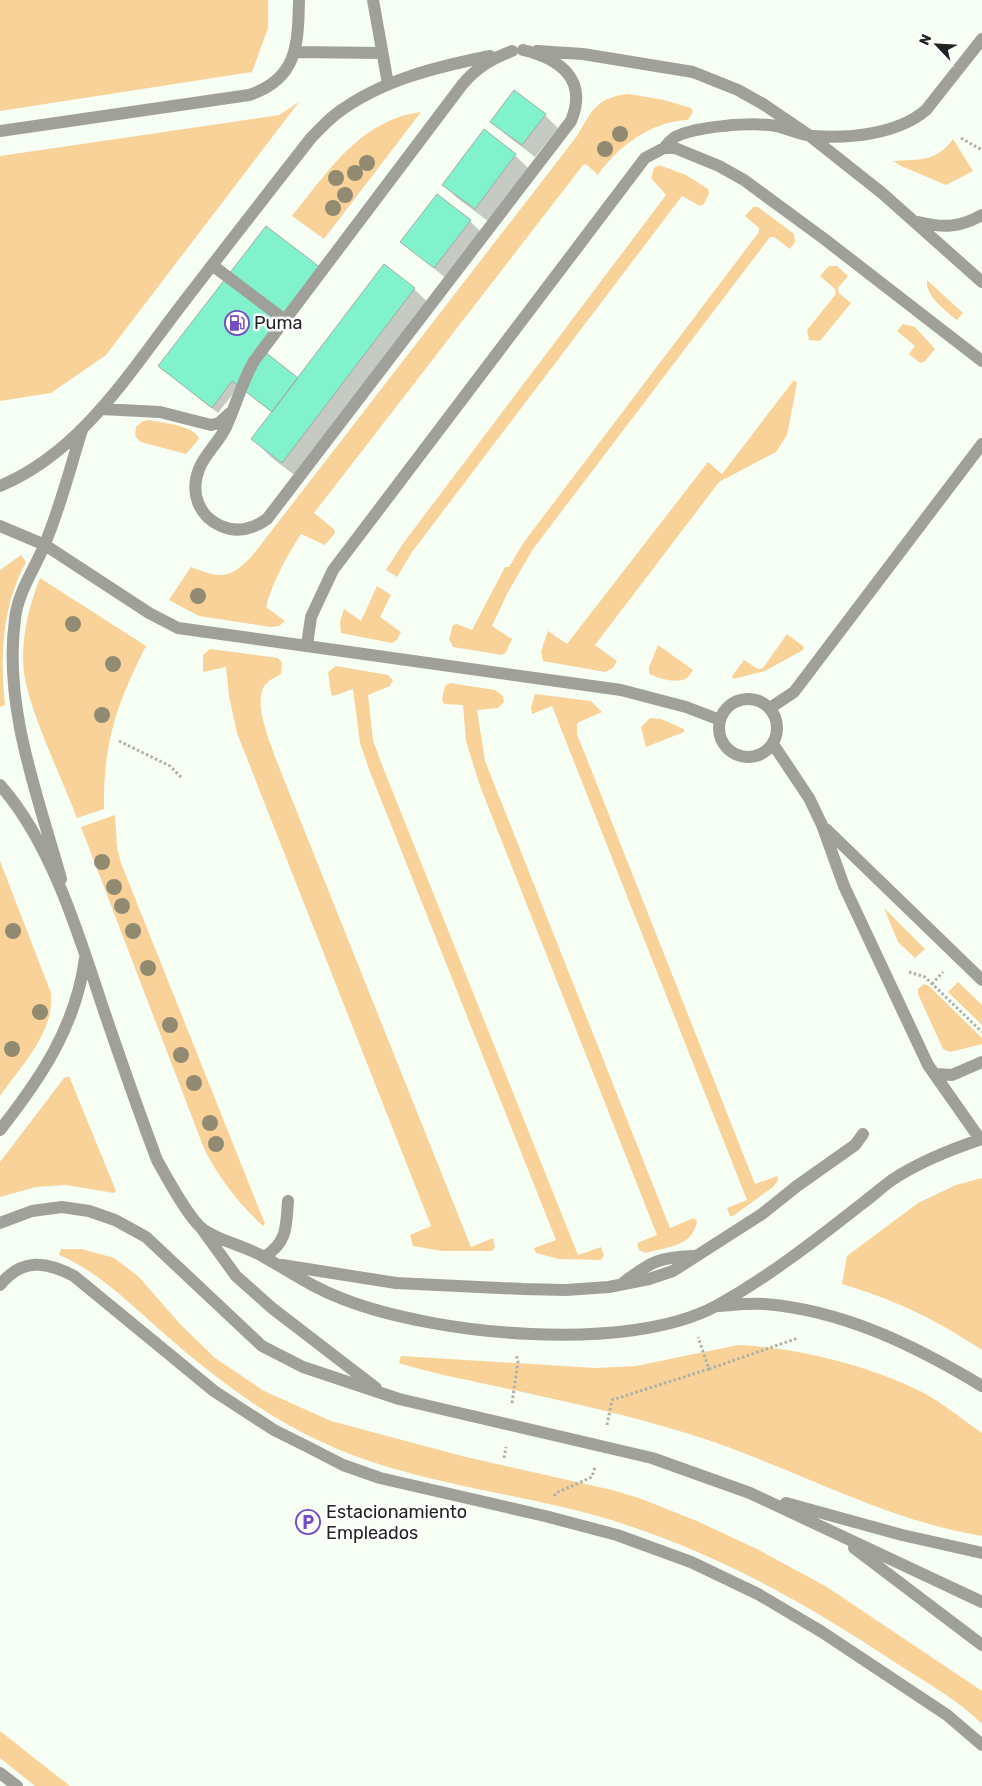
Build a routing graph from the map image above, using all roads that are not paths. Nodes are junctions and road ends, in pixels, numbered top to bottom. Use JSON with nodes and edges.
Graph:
{"nodes":[{"id":1,"x":299,"y":0,"type":"edge"},
{"id":2,"x":373,"y":0,"type":"edge"},
{"id":3,"x":982,"y":39,"type":"edge"},
{"id":4,"x":518,"y":51,"type":"junction"},
{"id":5,"x":296,"y":52,"type":"junction"},
{"id":6,"x":382,"y":53,"type":"junction"},
{"id":7,"x":388,"y":84,"type":"junction"},
{"id":8,"x":0,"y":131,"type":"edge"},
{"id":9,"x":810,"y":136,"type":"junction"},
{"id":10,"x":664,"y":148,"type":"junction"},
{"id":11,"x":982,"y":215,"type":"edge"},
{"id":12,"x":916,"y":222,"type":"junction"},
{"id":13,"x":212,"y":265,"type":"junction"},
{"id":14,"x":982,"y":282,"type":"edge"},
{"id":15,"x":285,"y":320,"type":"junction"},
{"id":16,"x":982,"y":361,"type":"edge"},
{"id":17,"x":101,"y":409,"type":"junction"},
{"id":18,"x":232,"y":411,"type":"junction"},
{"id":19,"x":83,"y":428,"type":"junction"},
{"id":20,"x":982,"y":444,"type":"edge"},
{"id":21,"x":0,"y":486,"type":"edge"},
{"id":22,"x":0,"y":526,"type":"edge"},
{"id":23,"x":45,"y":545,"type":"junction"},
{"id":24,"x":307,"y":645,"type":"junction"},
{"id":25,"x":770,"y":708,"type":"junction"},
{"id":26,"x":720,"y":720,"type":"junction"},
{"id":27,"x":773,"y":744,"type":"junction"},
{"id":28,"x":0,"y":786,"type":"edge"},
{"id":29,"x":822,"y":826,"type":"junction"},
{"id":30,"x":73,"y":920,"type":"junction"},
{"id":31,"x":86,"y":956,"type":"junction"},
{"id":32,"x":982,"y":980,"type":"edge"},
{"id":33,"x":982,"y":1062,"type":"edge"},
{"id":34,"x":937,"y":1074,"type":"junction"},
{"id":35,"x":0,"y":1130,"type":"edge"},
{"id":36,"x":863,"y":1134,"type":"dead end"},
{"id":37,"x":981,"y":1139,"type":"edge"},
{"id":38,"x":288,"y":1201,"type":"dead end"},
{"id":39,"x":0,"y":1223,"type":"edge"},
{"id":40,"x":202,"y":1229,"type":"junction"},
{"id":41,"x":269,"y":1260,"type":"junction"},
{"id":42,"x":0,"y":1285,"type":"edge"},
{"id":43,"x":716,"y":1306,"type":"junction"},
{"id":44,"x":982,"y":1386,"type":"edge"},
{"id":45,"x":385,"y":1394,"type":"junction"},
{"id":46,"x":750,"y":1493,"type":"junction"},
{"id":47,"x":834,"y":1533,"type":"junction"},
{"id":48,"x":982,"y":1553,"type":"edge"},
{"id":49,"x":982,"y":1602,"type":"edge"},
{"id":50,"x":982,"y":1645,"type":"edge"},
{"id":51,"x":982,"y":1745,"type":"edge"},
{"id":52,"x":0,"y":1772,"type":"edge"},
{"id":53,"x":17,"y":1786,"type":"edge"}],
"edges":[{"from":1,"to":5,"type":"street"},
{"from":2,"to":6,"type":"street"},
{"from":3,"to":9,"type":"street"},
{"from":4,"to":7,"type":"street"},
{"from":4,"to":9,"type":"street"},
{"from":4,"to":15,"type":"street"},
{"from":4,"to":18,"type":"street"},
{"from":5,"to":6,"type":"street"},
{"from":5,"to":8,"type":"street"},
{"from":6,"to":7,"type":"street"},
{"from":7,"to":13,"type":"street"},
{"from":9,"to":10,"type":"street"},
{"from":9,"to":12,"type":"street"},
{"from":10,"to":16,"type":"street"},
{"from":10,"to":24,"type":"street"},
{"from":11,"to":12,"type":"street"},
{"from":12,"to":14,"type":"street"},
{"from":13,"to":15,"type":"street"},
{"from":13,"to":17,"type":"street"},
{"from":15,"to":18,"type":"street"},
{"from":17,"to":18,"type":"street"},
{"from":17,"to":19,"type":"street"},
{"from":19,"to":21,"type":"street"},
{"from":19,"to":23,"type":"street"},
{"from":20,"to":25,"type":"street"},
{"from":22,"to":23,"type":"street"},
{"from":23,"to":24,"type":"street"},
{"from":23,"to":30,"type":"street"},
{"from":24,"to":26,"type":"street"},
{"from":25,"to":26,"type":"street"},
{"from":25,"to":27,"type":"street"},
{"from":26,"to":27,"type":"street"},
{"from":27,"to":29,"type":"street"},
{"from":28,"to":30,"type":"street"},
{"from":29,"to":32,"type":"street"},
{"from":29,"to":34,"type":"street"},
{"from":30,"to":31,"type":"street"},
{"from":31,"to":35,"type":"street"},
{"from":31,"to":40,"type":"street"},
{"from":33,"to":34,"type":"street"},
{"from":34,"to":37,"type":"street"},
{"from":36,"to":41,"type":"street"},
{"from":37,"to":43,"type":"street"},
{"from":38,"to":41,"type":"street"},
{"from":39,"to":45,"type":"street"},
{"from":40,"to":41,"type":"street"},
{"from":40,"to":45,"type":"street"},
{"from":41,"to":43,"type":"street"},
{"from":42,"to":51,"type":"street"},
{"from":43,"to":44,"type":"street"},
{"from":45,"to":46,"type":"street"},
{"from":46,"to":47,"type":"street"},
{"from":46,"to":48,"type":"street"},
{"from":47,"to":49,"type":"street"},
{"from":47,"to":50,"type":"street"},
{"from":52,"to":53,"type":"street"}]}
